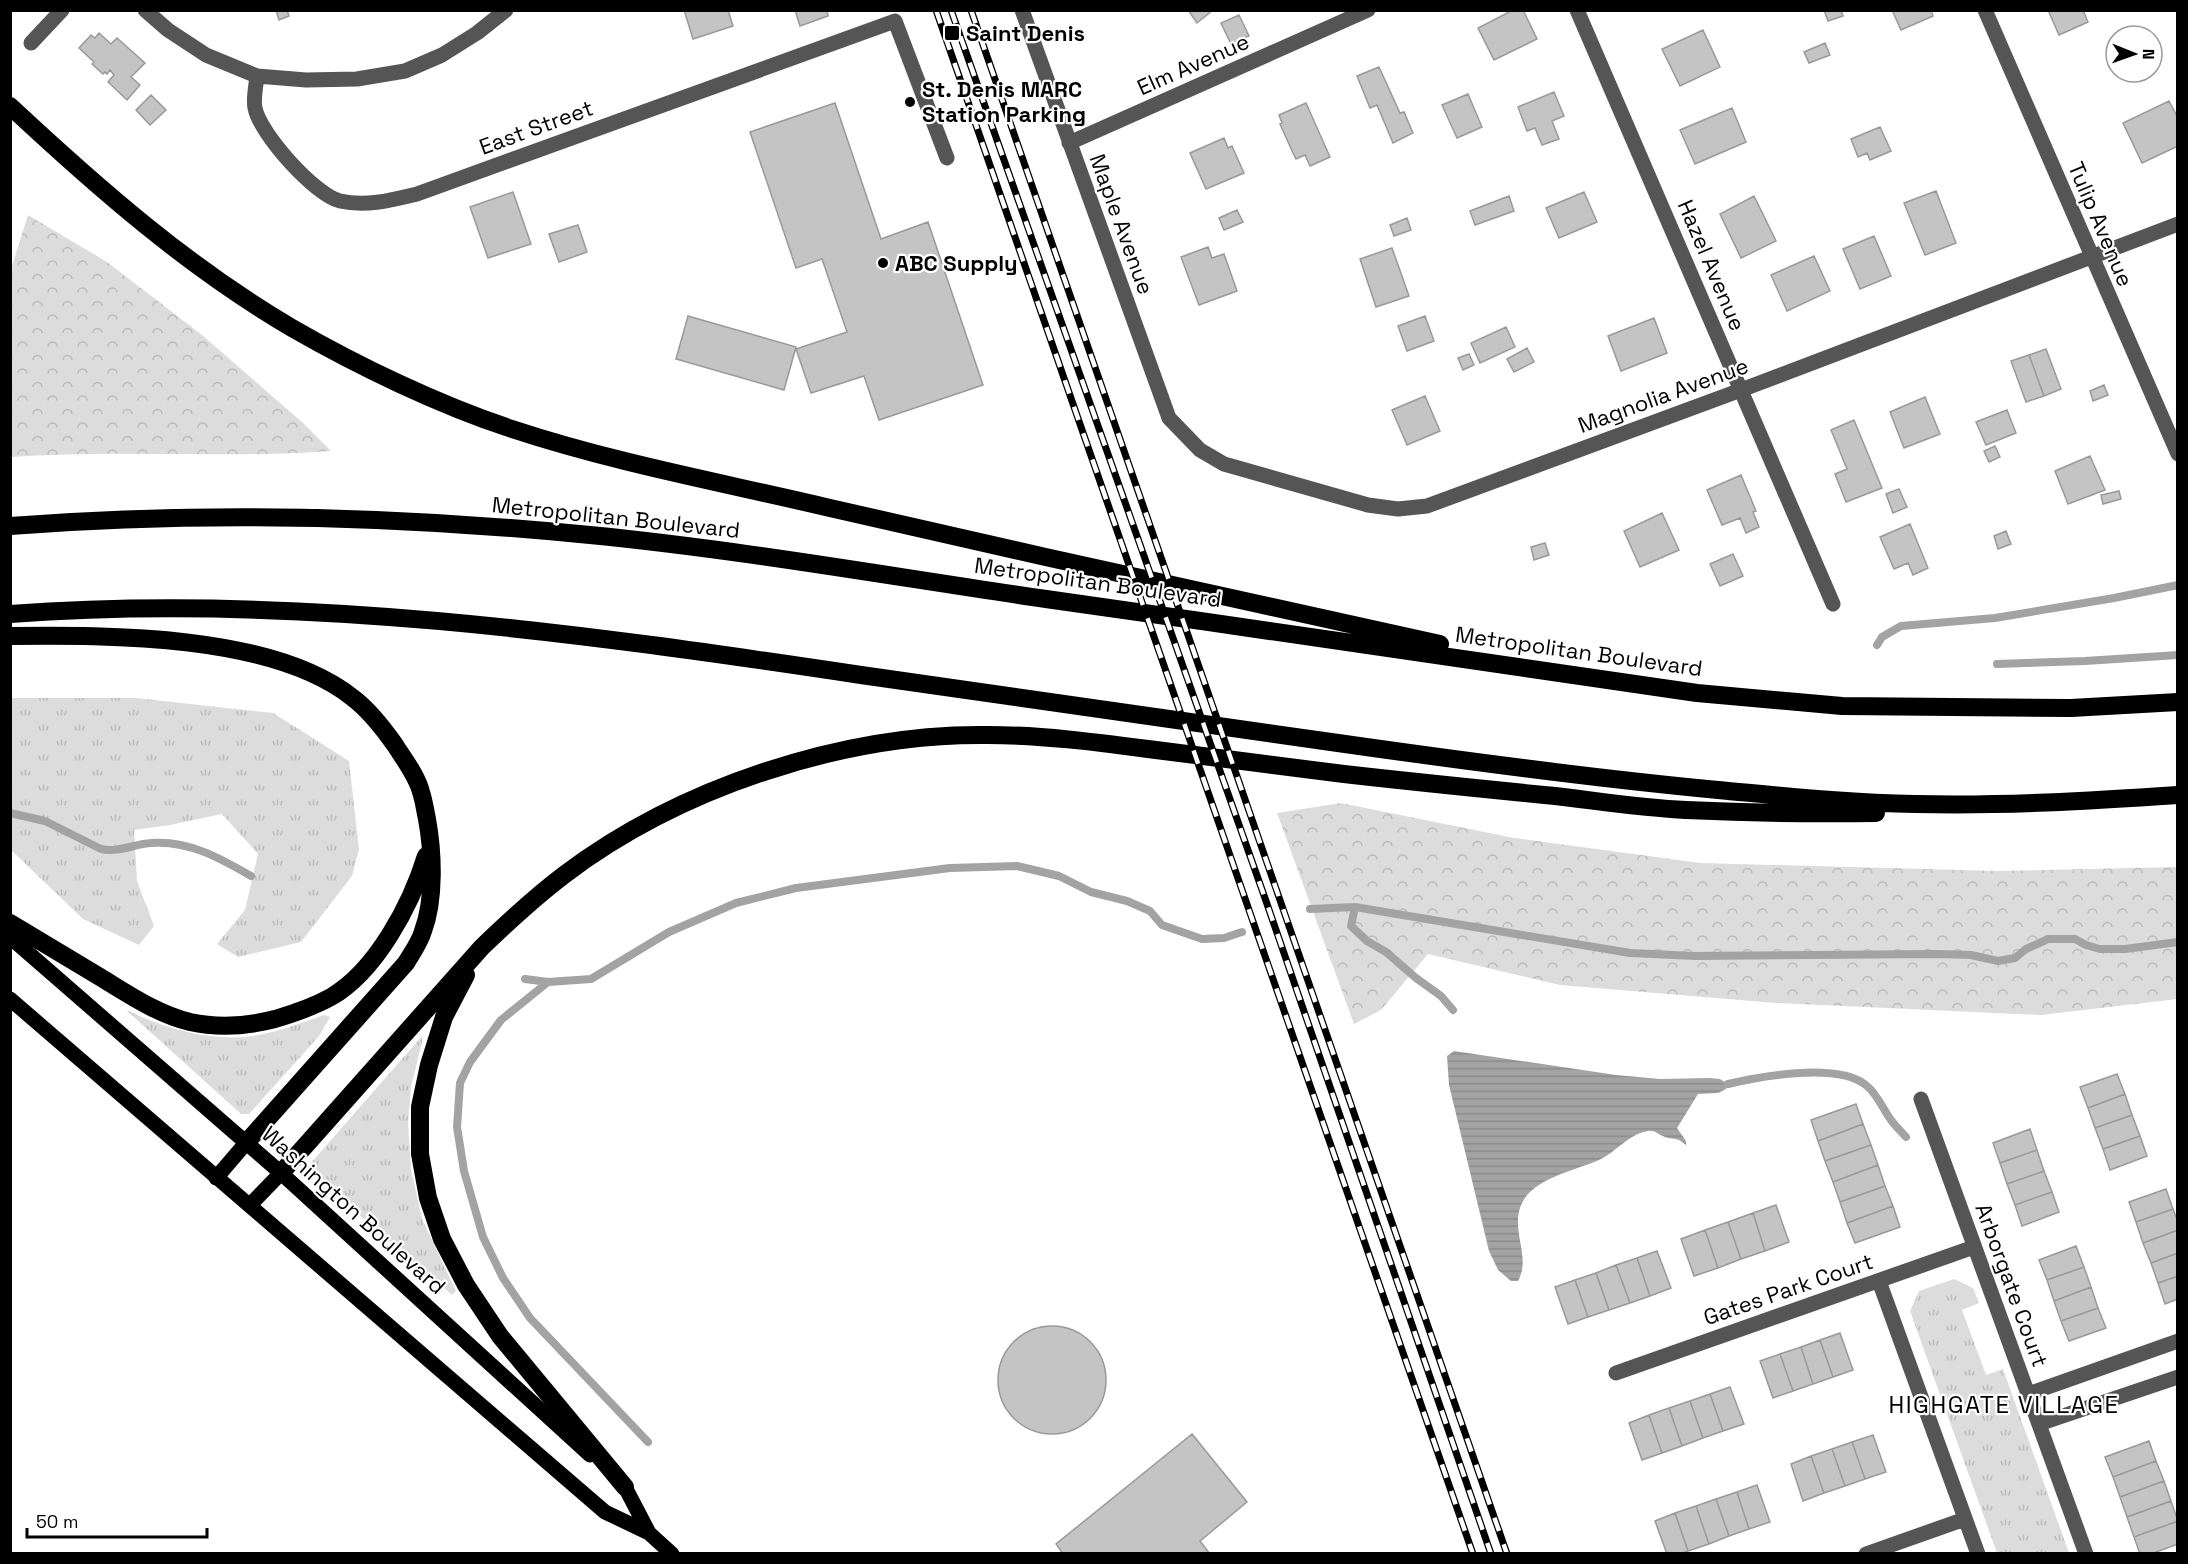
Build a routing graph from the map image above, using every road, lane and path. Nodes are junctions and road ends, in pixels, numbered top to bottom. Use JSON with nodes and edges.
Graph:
{"nodes":[{"id":1,"x":62,"y":10,"type":"edge"},
{"id":2,"x":145,"y":10,"type":"edge"},
{"id":3,"x":506,"y":10,"type":"edge"},
{"id":4,"x":1022,"y":10,"type":"edge"},
{"id":5,"x":1368,"y":10,"type":"edge"},
{"id":6,"x":1576,"y":10,"type":"edge"},
{"id":7,"x":1984,"y":10,"type":"edge"},
{"id":8,"x":31,"y":43,"type":"dead end"},
{"id":9,"x":257,"y":76,"type":"junction"},
{"id":10,"x":10,"y":106,"type":"edge"},
{"id":11,"x":1069,"y":143,"type":"junction"},
{"id":12,"x":947,"y":158,"type":"dead end"},
{"id":13,"x":2178,"y":224,"type":"edge"},
{"id":14,"x":2091,"y":257,"type":"junction"},
{"id":15,"x":1741,"y":390,"type":"junction"},
{"id":16,"x":1169,"y":418,"type":"joint"},
{"id":17,"x":2178,"y":454,"type":"edge"},
{"id":18,"x":10,"y":526,"type":"edge"},
{"id":19,"x":1833,"y":604,"type":"dead end"},
{"id":20,"x":10,"y":614,"type":"edge"},
{"id":21,"x":10,"y":636,"type":"edge"},
{"id":22,"x":1582,"y":676,"type":"junction"},
{"id":23,"x":2178,"y":702,"type":"edge"},
{"id":24,"x":2178,"y":795,"type":"edge"},
{"id":25,"x":2072,"y":802,"type":"junction"},
{"id":26,"x":431,"y":840,"type":"junction"},
{"id":27,"x":10,"y":923,"type":"edge"},
{"id":28,"x":10,"y":937,"type":"edge"},
{"id":29,"x":482,"y":947,"type":"junction"},
{"id":30,"x":10,"y":999,"type":"edge"},
{"id":31,"x":1921,"y":1099,"type":"dead end"},
{"id":32,"x":246,"y":1143,"type":"junction"},
{"id":33,"x":281,"y":1173,"type":"junction"},
{"id":34,"x":216,"y":1178,"type":"junction"},
{"id":35,"x":250,"y":1205,"type":"junction"},
{"id":36,"x":1974,"y":1248,"type":"junction"},
{"id":37,"x":1879,"y":1281,"type":"junction"},
{"id":38,"x":2178,"y":1341,"type":"edge"},
{"id":39,"x":1616,"y":1373,"type":"dead end"},
{"id":40,"x":2178,"y":1377,"type":"edge"},
{"id":41,"x":2028,"y":1394,"type":"junction"},
{"id":42,"x":2039,"y":1424,"type":"junction"},
{"id":43,"x":625,"y":1487,"type":"junction"},
{"id":44,"x":1965,"y":1520,"type":"junction"},
{"id":45,"x":649,"y":1533,"type":"junction"},
{"id":46,"x":672,"y":1554,"type":"edge"},
{"id":47,"x":1866,"y":1554,"type":"edge"},
{"id":48,"x":1978,"y":1554,"type":"edge"},
{"id":49,"x":2086,"y":1554,"type":"edge"}],
"edges":[{"from":1,"to":8,"type":"street"},
{"from":2,"to":9,"type":"street"},
{"from":3,"to":9,"type":"street"},
{"from":4,"to":11,"type":"street","name":"Maple Avenue"},
{"from":5,"to":11,"type":"street","name":"Elm Avenue"},
{"from":6,"to":15,"type":"street","name":"Hazel Avenue"},
{"from":7,"to":14,"type":"street","name":"Tulip Avenue"},
{"from":9,"to":12,"type":"street","name":"East Street"},
{"from":10,"to":22,"type":"highway"},
{"from":11,"to":16,"type":"street","name":"Maple Avenue"},
{"from":13,"to":14,"type":"street","name":"Magnolia Avenue"},
{"from":14,"to":15,"type":"street","name":"Magnolia Avenue"},
{"from":14,"to":17,"type":"street","name":"Tulip Avenue"},
{"from":15,"to":16,"type":"street","name":"Magnolia Avenue"},
{"from":15,"to":19,"type":"street","name":"Hazel Avenue"},
{"from":18,"to":22,"type":"highway","name":"Metropolitan Boulevard"},
{"from":20,"to":25,"type":"highway"},
{"from":21,"to":26,"type":"highway"},
{"from":22,"to":23,"type":"highway","name":"Metropolitan Boulevard"},
{"from":24,"to":25,"type":"highway"},
{"from":25,"to":29,"type":"highway"},
{"from":26,"to":27,"type":"highway"},
{"from":26,"to":32,"type":"highway"},
{"from":28,"to":32,"type":"main road","name":"Washington Boulevard"},
{"from":29,"to":33,"type":"highway"},
{"from":29,"to":43,"type":"highway"},
{"from":30,"to":34,"type":"main road","name":"Washington Boulevard"},
{"from":31,"to":36,"type":"street","name":"Arborgate Court"},
{"from":32,"to":33,"type":"main road","name":"Washington Boulevard"},
{"from":32,"to":34,"type":"main road"},
{"from":33,"to":35,"type":"main road"},
{"from":33,"to":43,"type":"main road","name":"Washington Boulevard"},
{"from":34,"to":35,"type":"main road","name":"Washington Boulevard"},
{"from":35,"to":45,"type":"main road","name":"Washington Boulevard"},
{"from":36,"to":37,"type":"street","name":"Gates Park Court"},
{"from":36,"to":41,"type":"street","name":"Arborgate Court"},
{"from":37,"to":39,"type":"street","name":"Gates Park Court"},
{"from":37,"to":44,"type":"street"},
{"from":38,"to":41,"type":"street"},
{"from":40,"to":42,"type":"street"},
{"from":41,"to":42,"type":"street","name":"Arborgate Court"},
{"from":42,"to":49,"type":"street","name":"Arborgate Court"},
{"from":43,"to":45,"type":"main road","name":"Washington Boulevard"},
{"from":44,"to":47,"type":"street"},
{"from":44,"to":48,"type":"street"},
{"from":45,"to":46,"type":"main road","name":"Washington Boulevard"}]}
